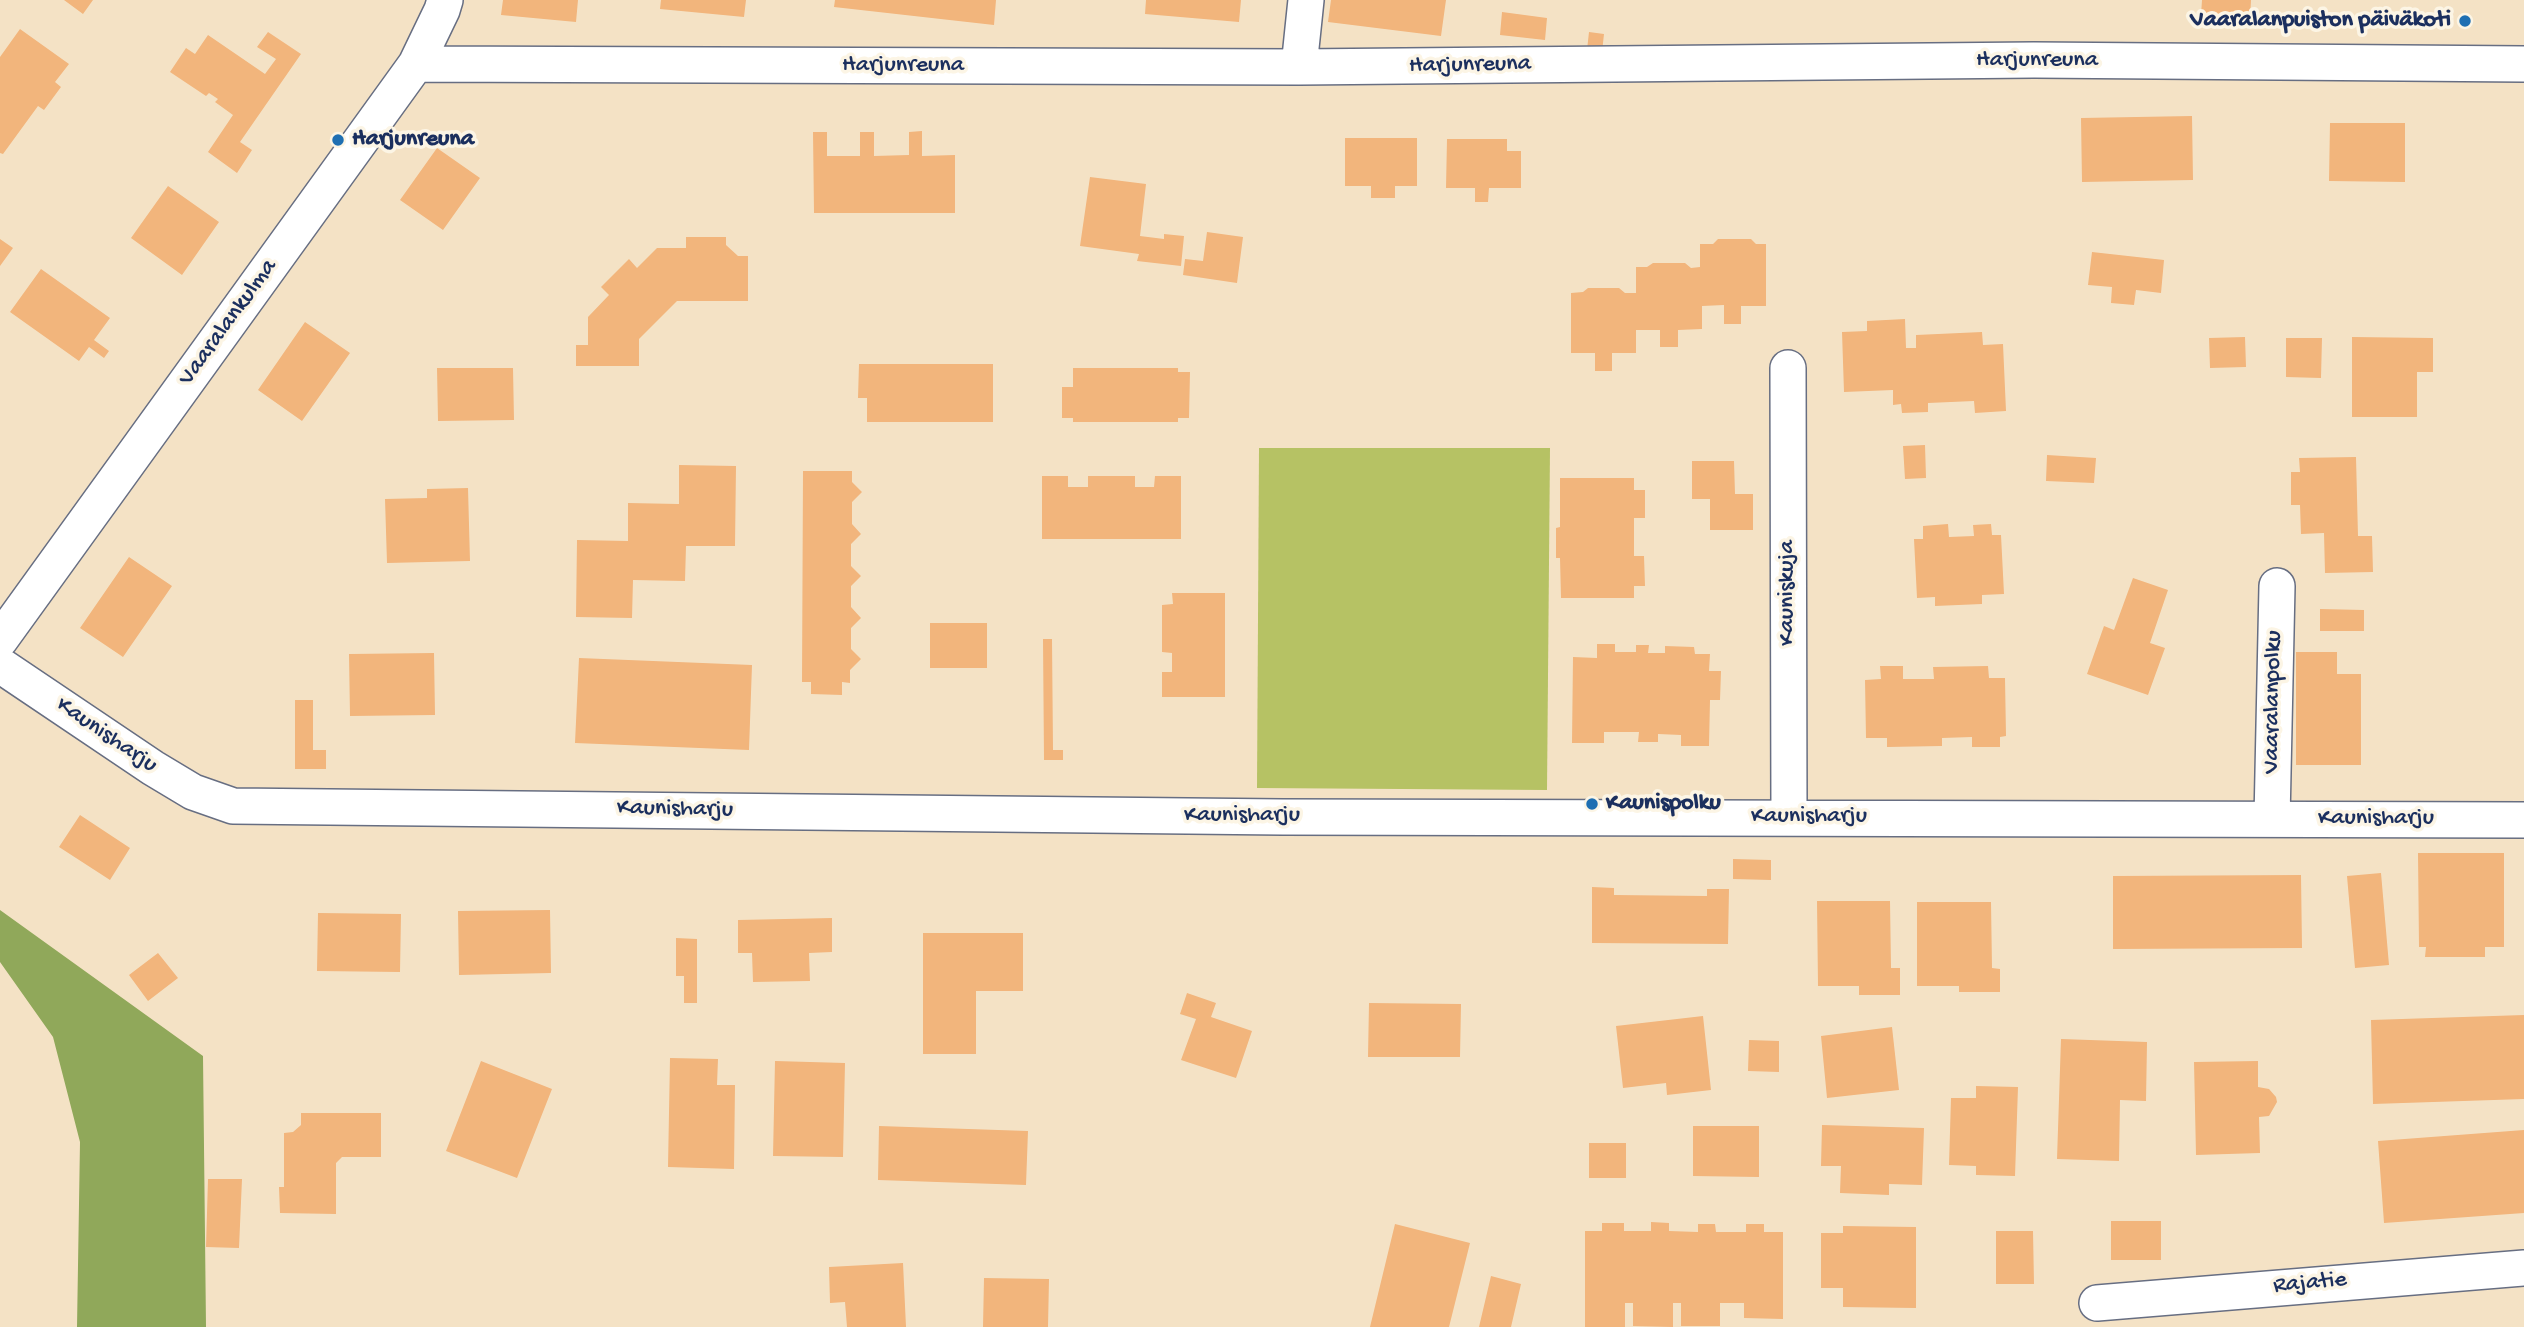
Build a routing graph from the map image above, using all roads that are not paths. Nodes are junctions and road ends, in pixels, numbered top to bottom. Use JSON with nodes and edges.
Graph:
{"nodes":[{"id":1,"x":445,"y":0,"type":"edge"},
{"id":2,"x":1306,"y":0,"type":"edge"},
{"id":3,"x":416,"y":64,"type":"junction"},
{"id":4,"x":2524,"y":64,"type":"edge"},
{"id":5,"x":1299,"y":67,"type":"junction"},
{"id":6,"x":1788,"y":368,"type":"dead end"},
{"id":7,"x":2277,"y":586,"type":"dead end"},
{"id":8,"x":0,"y":640,"type":"edge"},
{"id":9,"x":0,"y":665,"type":"edge"},
{"id":10,"x":1789,"y":817,"type":"junction"},
{"id":11,"x":2272,"y":819,"type":"junction"},
{"id":12,"x":2524,"y":820,"type":"edge"},
{"id":13,"x":2524,"y":1268,"type":"edge"},
{"id":14,"x":2097,"y":1303,"type":"dead end"}],
"edges":[{"from":1,"to":3,"type":"street","name":"Vaaralankulma"},
{"from":2,"to":5,"type":"street"},
{"from":3,"to":5,"type":"street","name":"Harjunreuna"},
{"from":3,"to":8,"type":"street","name":"Vaaralankulma"},
{"from":4,"to":5,"type":"street","name":"Harjunreuna"},
{"from":6,"to":10,"type":"street","name":"Kauniskuja"},
{"from":7,"to":11,"type":"street","name":"Vaaralanpolku"},
{"from":9,"to":10,"type":"street","name":"Kaunisharju"},
{"from":10,"to":11,"type":"street","name":"Kaunisharju"},
{"from":11,"to":12,"type":"street","name":"Kaunisharju"},
{"from":13,"to":14,"type":"street","name":"Rajatie"}]}
